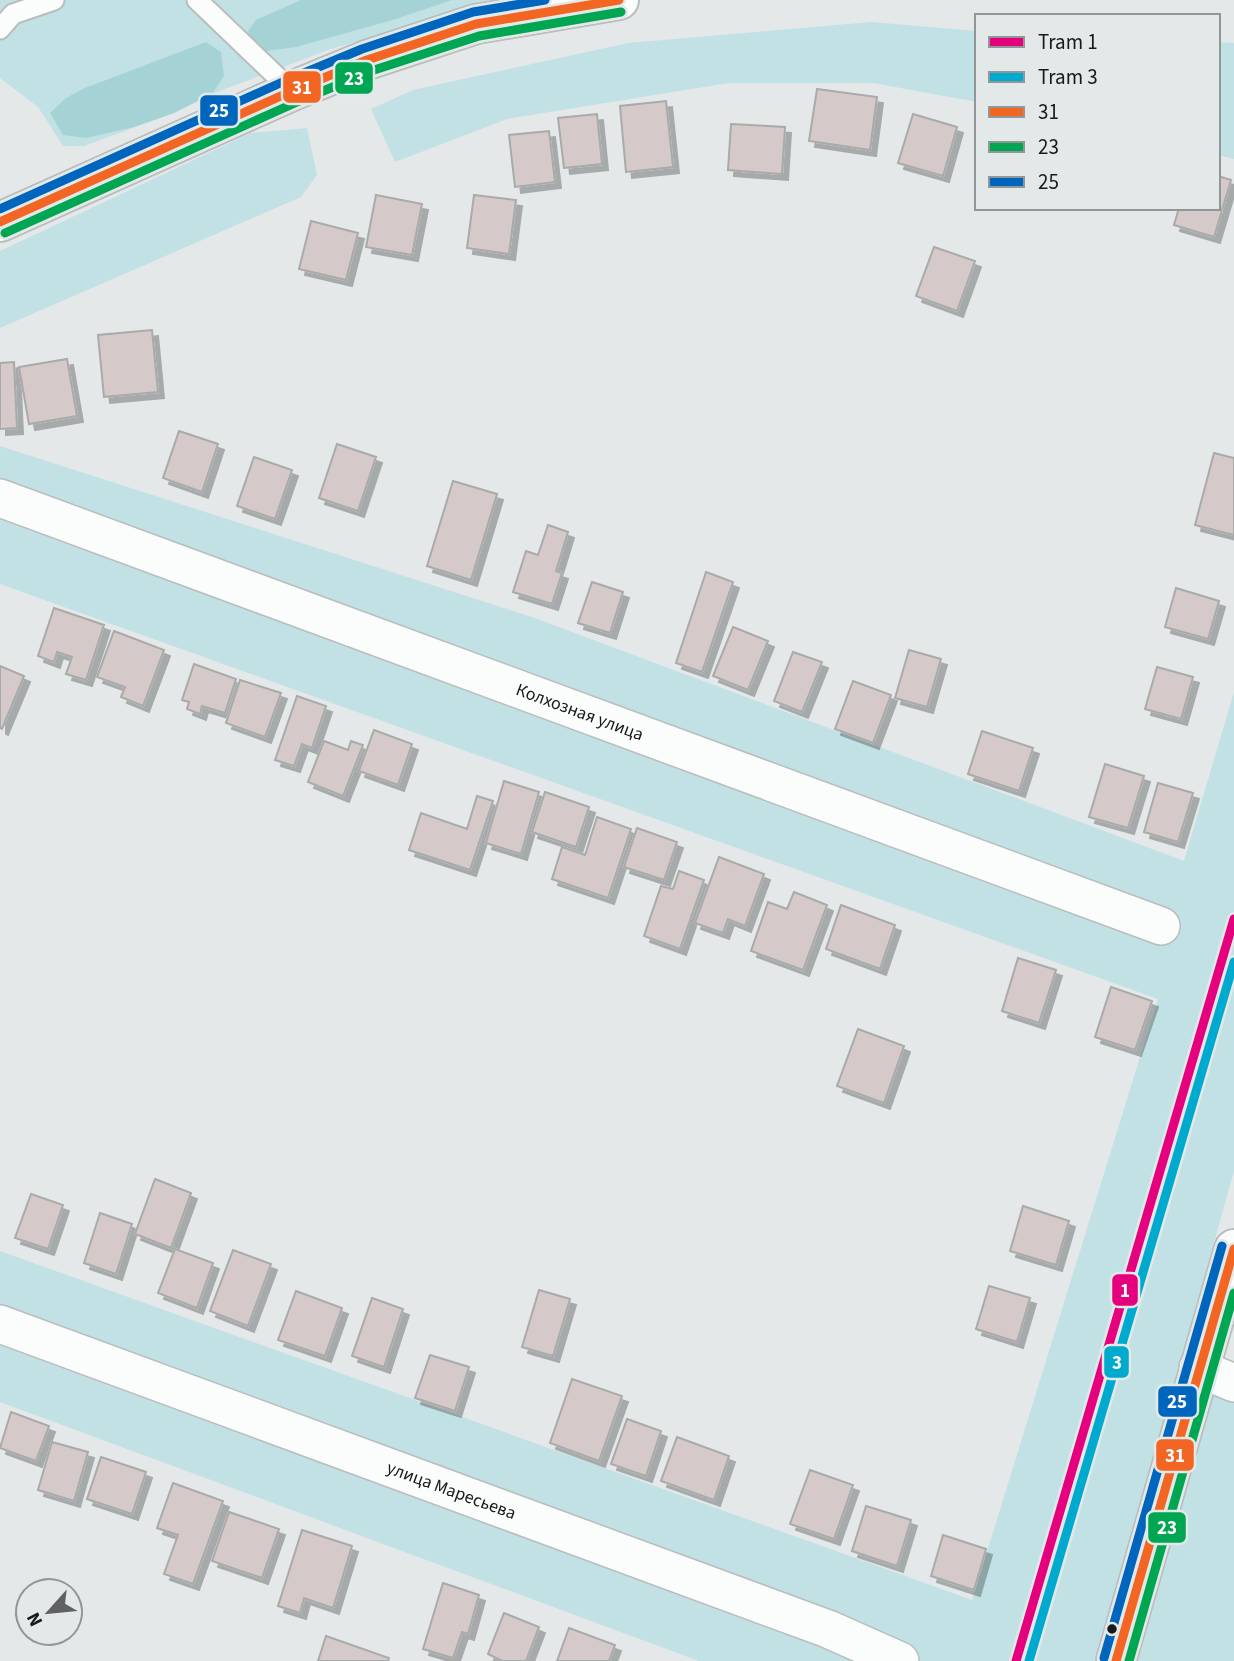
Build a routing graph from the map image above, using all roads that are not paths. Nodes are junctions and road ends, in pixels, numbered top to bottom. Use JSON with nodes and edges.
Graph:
{"nodes":[{"id":1,"x":54,"y":0,"type":"edge"},
{"id":2,"x":197,"y":0,"type":"edge"},
{"id":3,"x":619,"y":0,"type":"edge"},
{"id":4,"x":0,"y":29,"type":"edge"},
{"id":5,"x":292,"y":91,"type":"junction"},
{"id":6,"x":0,"y":222,"type":"edge"},
{"id":7,"x":0,"y":498,"type":"edge"},
{"id":8,"x":1161,"y":926,"type":"dead end"},
{"id":9,"x":1234,"y":1249,"type":"edge"},
{"id":10,"x":0,"y":1324,"type":"edge"},
{"id":11,"x":1198,"y":1368,"type":"junction"},
{"id":12,"x":1234,"y":1383,"type":"edge"},
{"id":13,"x":900,"y":1661,"type":"edge"},
{"id":14,"x":1116,"y":1661,"type":"edge"}],
"edges":[{"from":1,"to":4,"type":"lane"},
{"from":2,"to":5,"type":"lane"},
{"from":3,"to":5,"type":"main road"},
{"from":5,"to":6,"type":"main road"},
{"from":7,"to":8,"type":"street","name":"Колхозная улица"},
{"from":9,"to":11,"type":"main road"},
{"from":10,"to":13,"type":"street","name":"улица Маресьева"},
{"from":11,"to":12,"type":"street"},
{"from":11,"to":14,"type":"main road"}]}
